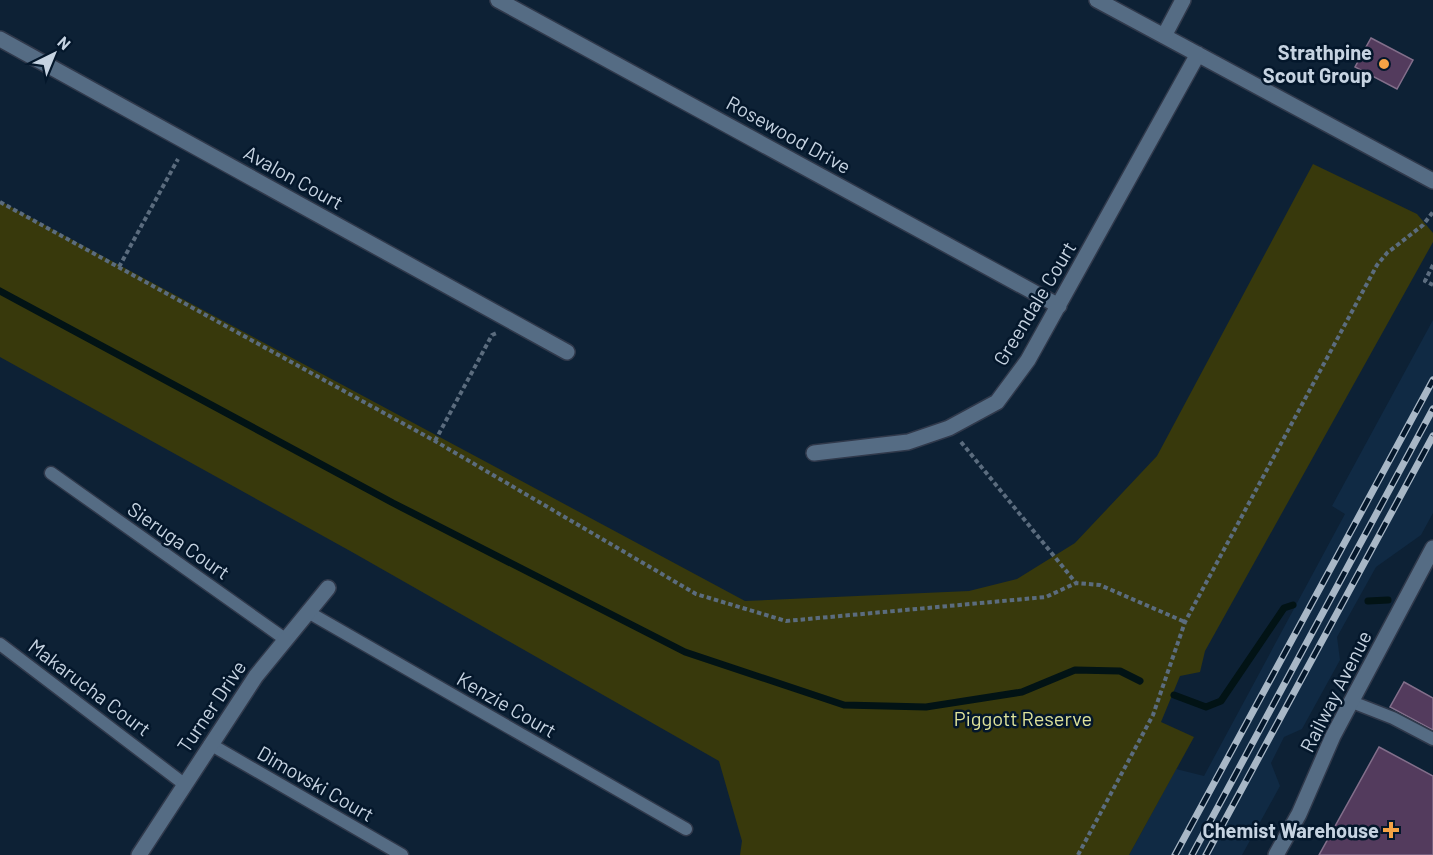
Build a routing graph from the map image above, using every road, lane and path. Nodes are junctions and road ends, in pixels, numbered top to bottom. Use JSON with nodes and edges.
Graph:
{"nodes":[{"id":1,"x":498,"y":0,"type":"edge"},
{"id":2,"x":1097,"y":0,"type":"edge"},
{"id":3,"x":1183,"y":0,"type":"edge"},
{"id":4,"x":1164,"y":36,"type":"junction"},
{"id":5,"x":0,"y":39,"type":"edge"},
{"id":6,"x":1198,"y":54,"type":"junction"},
{"id":7,"x":187,"y":142,"type":"junction"},
{"id":8,"x":1433,"y":181,"type":"edge"},
{"id":9,"x":0,"y":202,"type":"edge"},
{"id":10,"x":1432,"y":212,"type":"edge"},
{"id":11,"x":1433,"y":265,"type":"edge"},
{"id":12,"x":119,"y":267,"type":"junction"},
{"id":13,"x":1433,"y":285,"type":"edge"},
{"id":14,"x":1059,"y":306,"type":"junction"},
{"id":15,"x":517,"y":324,"type":"junction"},
{"id":16,"x":567,"y":352,"type":"dead end"},
{"id":17,"x":949,"y":428,"type":"junction"},
{"id":18,"x":435,"y":441,"type":"junction"},
{"id":19,"x":814,"y":453,"type":"dead end"},
{"id":20,"x":51,"y":473,"type":"dead end"},
{"id":21,"x":1433,"y":548,"type":"edge"},
{"id":22,"x":1076,"y":583,"type":"junction"},
{"id":23,"x":328,"y":588,"type":"dead end"},
{"id":24,"x":308,"y":612,"type":"junction"},
{"id":25,"x":1185,"y":622,"type":"junction"},
{"id":26,"x":285,"y":639,"type":"junction"},
{"id":27,"x":0,"y":644,"type":"edge"},
{"id":28,"x":1352,"y":702,"type":"junction"},
{"id":29,"x":1433,"y":739,"type":"edge"},
{"id":30,"x":210,"y":744,"type":"junction"},
{"id":31,"x":184,"y":784,"type":"junction"},
{"id":32,"x":686,"y":829,"type":"dead end"},
{"id":33,"x":139,"y":855,"type":"edge"},
{"id":34,"x":402,"y":855,"type":"edge"},
{"id":35,"x":1078,"y":855,"type":"edge"},
{"id":36,"x":1276,"y":855,"type":"edge"}],
"edges":[{"from":1,"to":14,"type":"street","name":"Rosewood Drive"},
{"from":2,"to":4,"type":"street"},
{"from":3,"to":4,"type":"street"},
{"from":4,"to":6,"type":"street"},
{"from":5,"to":7,"type":"street","name":"Avalon Court"},
{"from":6,"to":8,"type":"street"},
{"from":6,"to":14,"type":"street","name":"Greendale Court"},
{"from":7,"to":12,"type":"path"},
{"from":7,"to":15,"type":"street","name":"Avalon Court"},
{"from":9,"to":12,"type":"path"},
{"from":10,"to":25,"type":"path"},
{"from":11,"to":13,"type":"path"},
{"from":12,"to":18,"type":"path"},
{"from":14,"to":17,"type":"street","name":"Greendale Court"},
{"from":15,"to":16,"type":"street","name":"Avalon Court"},
{"from":15,"to":18,"type":"path"},
{"from":17,"to":19,"type":"street","name":"Greendale Court"},
{"from":17,"to":22,"type":"path"},
{"from":18,"to":22,"type":"path"},
{"from":20,"to":26,"type":"lane","name":"Sieruga Court"},
{"from":21,"to":28,"type":"street","name":"Railway Avenue"},
{"from":22,"to":25,"type":"path"},
{"from":23,"to":24,"type":"street","name":"Turner Drive"},
{"from":24,"to":26,"type":"street","name":"Turner Drive"},
{"from":24,"to":32,"type":"lane","name":"Kenzie Court"},
{"from":25,"to":35,"type":"path"},
{"from":26,"to":30,"type":"street","name":"Turner Drive"},
{"from":27,"to":31,"type":"lane","name":"Makarucha Court"},
{"from":28,"to":29,"type":"lane"},
{"from":28,"to":36,"type":"street","name":"Railway Avenue"},
{"from":30,"to":31,"type":"street","name":"Turner Drive"},
{"from":30,"to":34,"type":"lane","name":"Dimovski Court"},
{"from":31,"to":33,"type":"street","name":"Turner Drive"}]}
